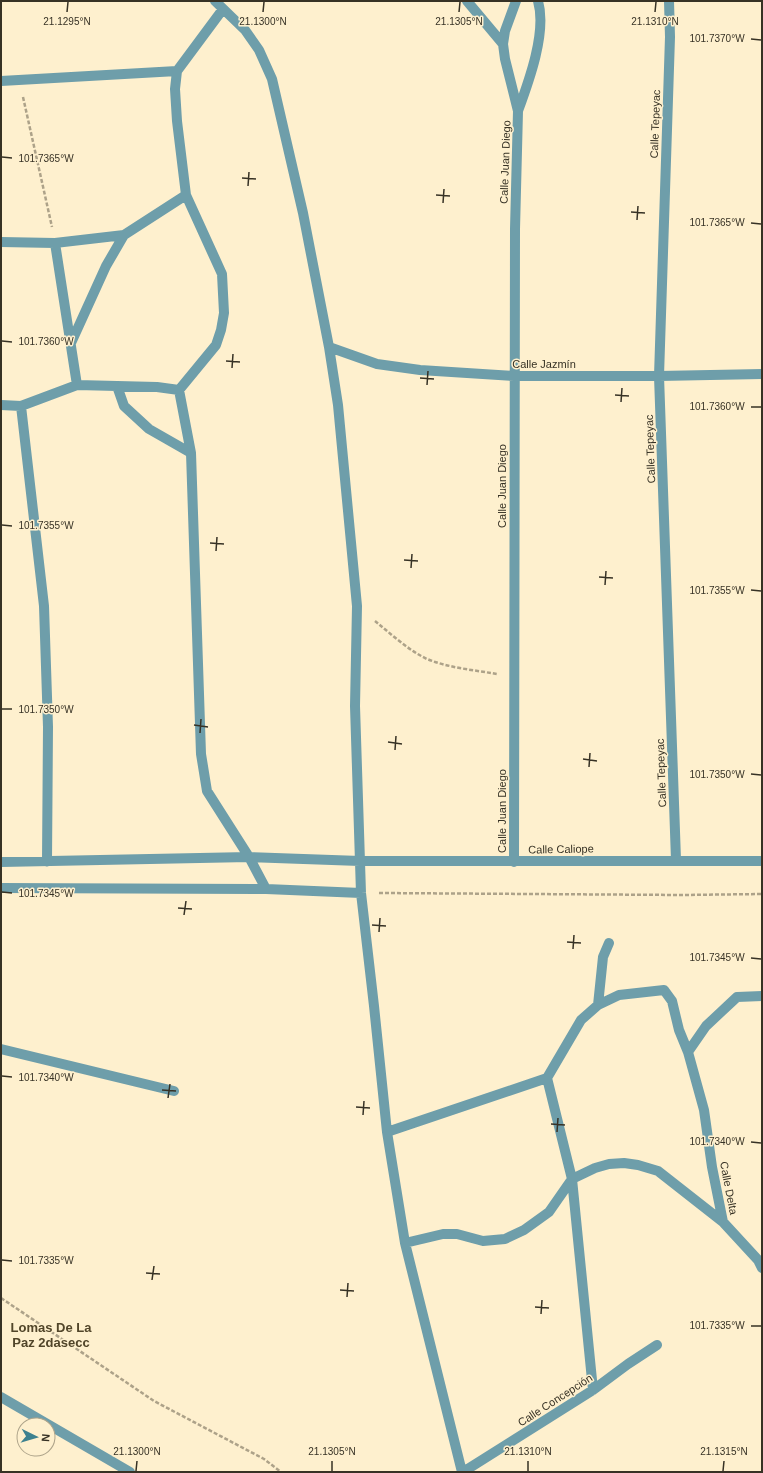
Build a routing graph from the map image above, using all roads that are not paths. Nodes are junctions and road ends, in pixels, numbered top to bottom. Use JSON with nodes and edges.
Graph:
{"nodes":[{"id":1,"x":215,"y":1,"type":"edge"},
{"id":2,"x":467,"y":1,"type":"edge"},
{"id":3,"x":516,"y":1,"type":"edge"},
{"id":4,"x":538,"y":1,"type":"edge"},
{"id":5,"x":670,"y":1,"type":"edge"},
{"id":6,"x":223,"y":9,"type":"junction"},
{"id":7,"x":503,"y":44,"type":"junction"},
{"id":8,"x":177,"y":71,"type":"junction"},
{"id":9,"x":1,"y":81,"type":"edge"},
{"id":10,"x":518,"y":111,"type":"junction"},
{"id":11,"x":186,"y":195,"type":"junction"},
{"id":12,"x":124,"y":235,"type":"junction"},
{"id":13,"x":1,"y":242,"type":"edge"},
{"id":14,"x":55,"y":243,"type":"junction"},
{"id":15,"x":71,"y":343,"type":"junction"},
{"id":16,"x":329,"y":347,"type":"junction"},
{"id":17,"x":762,"y":374,"type":"edge"},
{"id":18,"x":514,"y":376,"type":"junction"},
{"id":19,"x":659,"y":376,"type":"junction"},
{"id":20,"x":77,"y":385,"type":"junction"},
{"id":21,"x":117,"y":386,"type":"junction"},
{"id":22,"x":179,"y":390,"type":"junction"},
{"id":23,"x":1,"y":405,"type":"edge"},
{"id":24,"x":21,"y":406,"type":"junction"},
{"id":25,"x":192,"y":453,"type":"junction"},
{"id":26,"x":249,"y":857,"type":"junction"},
{"id":27,"x":676,"y":860,"type":"junction"},
{"id":28,"x":360,"y":861,"type":"junction"},
{"id":29,"x":762,"y":861,"type":"edge"},
{"id":30,"x":1,"y":862,"type":"edge"},
{"id":31,"x":47,"y":862,"type":"junction"},
{"id":32,"x":514,"y":862,"type":"junction"},
{"id":33,"x":1,"y":888,"type":"edge"},
{"id":34,"x":266,"y":889,"type":"junction"},
{"id":35,"x":361,"y":893,"type":"junction"},
{"id":36,"x":609,"y":943,"type":"dead end"},
{"id":37,"x":762,"y":996,"type":"edge"},
{"id":38,"x":598,"y":1005,"type":"junction"},
{"id":39,"x":1,"y":1050,"type":"edge"},
{"id":40,"x":688,"y":1052,"type":"junction"},
{"id":41,"x":547,"y":1078,"type":"junction"},
{"id":42,"x":174,"y":1091,"type":"dead end"},
{"id":43,"x":387,"y":1132,"type":"junction"},
{"id":44,"x":572,"y":1179,"type":"junction"},
{"id":45,"x":723,"y":1222,"type":"junction"},
{"id":46,"x":405,"y":1243,"type":"junction"},
{"id":47,"x":761,"y":1263,"type":"edge"},
{"id":48,"x":657,"y":1345,"type":"dead end"},
{"id":49,"x":593,"y":1390,"type":"junction"},
{"id":50,"x":1,"y":1397,"type":"edge"},
{"id":51,"x":130,"y":1472,"type":"edge"},
{"id":52,"x":462,"y":1472,"type":"edge"}],
"edges":[{"from":1,"to":6,"type":"street"},
{"from":2,"to":7,"type":"street"},
{"from":3,"to":7,"type":"street"},
{"from":4,"to":10,"type":"street"},
{"from":5,"to":19,"type":"street","name":"Calle Tepeyac"},
{"from":6,"to":8,"type":"street"},
{"from":6,"to":16,"type":"street"},
{"from":7,"to":10,"type":"street"},
{"from":8,"to":9,"type":"street"},
{"from":8,"to":11,"type":"street"},
{"from":10,"to":18,"type":"street","name":"Calle Juan Diego"},
{"from":11,"to":12,"type":"street"},
{"from":11,"to":22,"type":"street"},
{"from":12,"to":14,"type":"street"},
{"from":12,"to":15,"type":"street"},
{"from":13,"to":14,"type":"street"},
{"from":14,"to":15,"type":"street"},
{"from":15,"to":20,"type":"street"},
{"from":16,"to":18,"type":"street","name":"Calle Jazmín"},
{"from":16,"to":28,"type":"street"},
{"from":17,"to":19,"type":"street","name":"Calle Jazmín"},
{"from":18,"to":19,"type":"street","name":"Calle Jazmín"},
{"from":18,"to":32,"type":"street","name":"Calle Juan Diego"},
{"from":19,"to":27,"type":"street","name":"Calle Tepeyac"},
{"from":20,"to":21,"type":"street"},
{"from":20,"to":24,"type":"street"},
{"from":21,"to":22,"type":"street"},
{"from":21,"to":25,"type":"street"},
{"from":22,"to":25,"type":"street"},
{"from":23,"to":24,"type":"street"},
{"from":24,"to":31,"type":"street"},
{"from":25,"to":26,"type":"street"},
{"from":26,"to":28,"type":"street","name":"Calle Caliope"},
{"from":26,"to":31,"type":"street","name":"Calle Caliope"},
{"from":26,"to":34,"type":"street"},
{"from":27,"to":29,"type":"street","name":"Calle Caliope"},
{"from":27,"to":32,"type":"street","name":"Calle Caliope"},
{"from":28,"to":32,"type":"street","name":"Calle Caliope"},
{"from":28,"to":35,"type":"street"},
{"from":30,"to":31,"type":"street","name":"Calle Caliope"},
{"from":33,"to":34,"type":"street"},
{"from":34,"to":35,"type":"street"},
{"from":35,"to":43,"type":"street"},
{"from":36,"to":38,"type":"street"},
{"from":37,"to":40,"type":"street"},
{"from":38,"to":40,"type":"street","name":"Calle Delta"},
{"from":38,"to":41,"type":"street"},
{"from":39,"to":42,"type":"street"},
{"from":40,"to":45,"type":"street","name":"Calle Delta"},
{"from":41,"to":43,"type":"street"},
{"from":41,"to":44,"type":"street"},
{"from":43,"to":46,"type":"street"},
{"from":44,"to":45,"type":"street"},
{"from":44,"to":46,"type":"street"},
{"from":44,"to":49,"type":"street"},
{"from":45,"to":47,"type":"street","name":"Calle Delta"},
{"from":46,"to":52,"type":"street"},
{"from":48,"to":49,"type":"street","name":"Calle Concepción"},
{"from":49,"to":52,"type":"street","name":"Calle Concepción"},
{"from":50,"to":51,"type":"street"}]}
